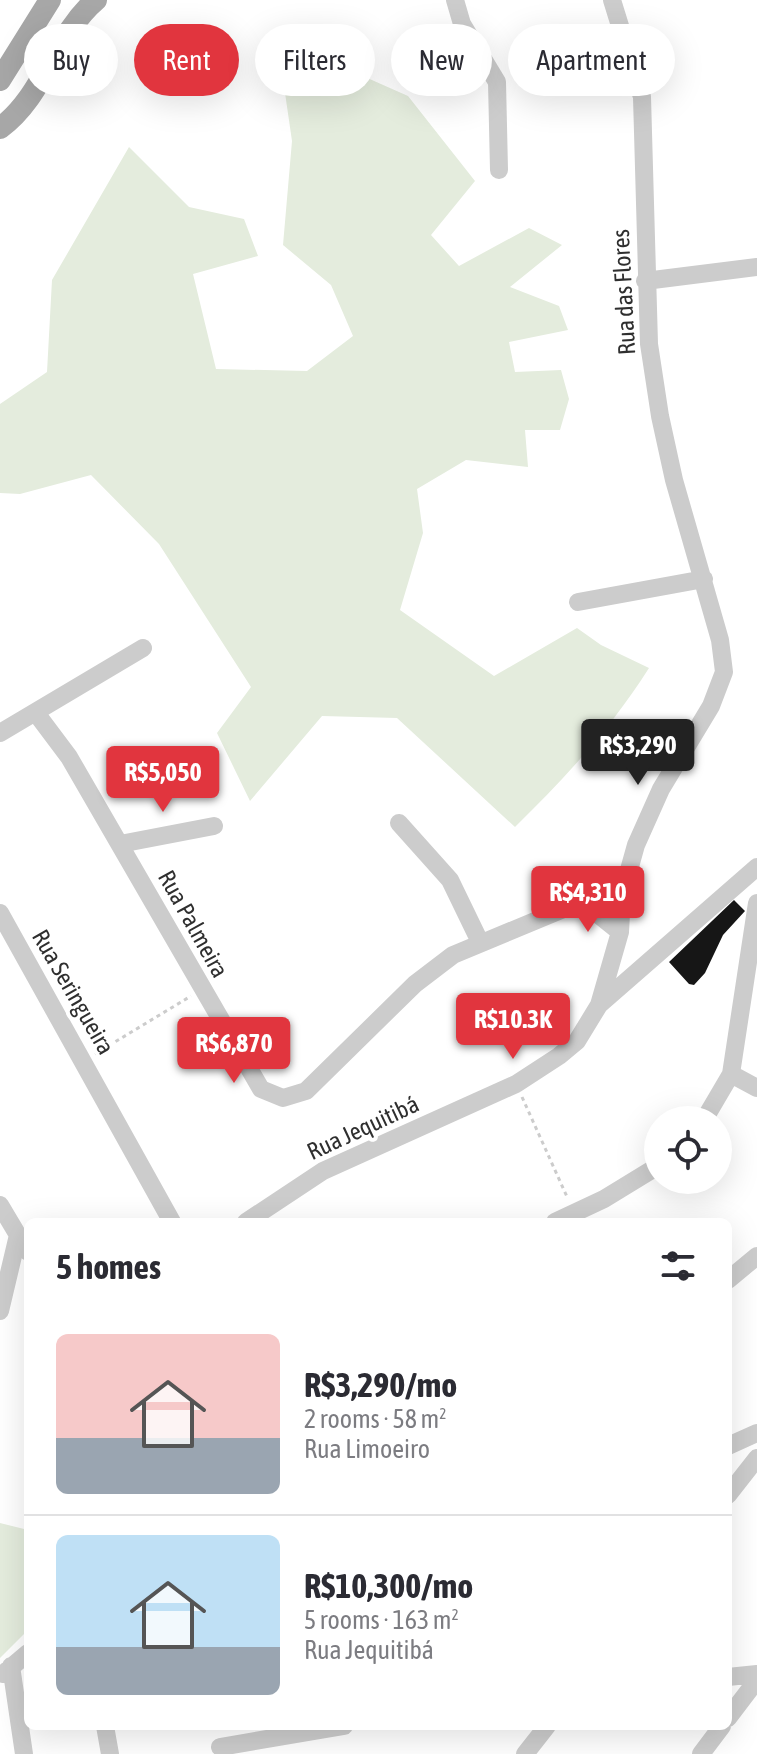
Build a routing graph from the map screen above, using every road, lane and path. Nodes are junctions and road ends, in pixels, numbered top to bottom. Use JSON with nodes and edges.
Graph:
{"nodes":[{"id":1,"x":50,"y":0,"type":"edge"},
{"id":2,"x":96,"y":0,"type":"edge"},
{"id":3,"x":455,"y":0,"type":"edge"},
{"id":4,"x":612,"y":0,"type":"edge"},
{"id":5,"x":0,"y":80,"type":"edge"},
{"id":6,"x":0,"y":128,"type":"edge"},
{"id":7,"x":499,"y":170,"type":"dead end"},
{"id":8,"x":757,"y":267,"type":"edge"},
{"id":9,"x":645,"y":281,"type":"junction"},
{"id":10,"x":704,"y":579,"type":"junction"},
{"id":11,"x":578,"y":602,"type":"dead end"},
{"id":12,"x":143,"y":648,"type":"dead end"},
{"id":13,"x":36,"y":713,"type":"junction"},
{"id":14,"x":0,"y":733,"type":"edge"},
{"id":15,"x":399,"y":823,"type":"dead end"},
{"id":16,"x":214,"y":826,"type":"dead end"},
{"id":17,"x":120,"y":844,"type":"junction"},
{"id":18,"x":757,"y":867,"type":"edge"},
{"id":19,"x":628,"y":874,"type":"junction"},
{"id":20,"x":757,"y":903,"type":"edge"},
{"id":21,"x":566,"y":908,"type":"junction"},
{"id":22,"x":0,"y":913,"type":"edge"},
{"id":23,"x":620,"y":932,"type":"junction"},
{"id":24,"x":480,"y":942,"type":"junction"},
{"id":25,"x":202,"y":990,"type":"junction"},
{"id":26,"x":599,"y":1005,"type":"junction"},
{"id":27,"x":85,"y":1061,"type":"junction"},
{"id":28,"x":731,"y":1074,"type":"junction"},
{"id":29,"x":516,"y":1084,"type":"junction"},
{"id":30,"x":757,"y":1088,"type":"edge"},
{"id":31,"x":712,"y":1106,"type":"edge"},
{"id":32,"x":644,"y":1174,"type":"edge"},
{"id":33,"x":0,"y":1205,"type":"edge"},
{"id":34,"x":574,"y":1214,"type":"junction"},
{"id":35,"x":170,"y":1218,"type":"edge"},
{"id":36,"x":252,"y":1218,"type":"edge"},
{"id":37,"x":564,"y":1218,"type":"edge"},
{"id":38,"x":18,"y":1235,"type":"junction"},
{"id":39,"x":24,"y":1245,"type":"edge"},
{"id":40,"x":757,"y":1256,"type":"edge"},
{"id":41,"x":732,"y":1277,"type":"edge"},
{"id":42,"x":0,"y":1311,"type":"edge"},
{"id":43,"x":757,"y":1433,"type":"edge"},
{"id":44,"x":732,"y":1444,"type":"edge"},
{"id":45,"x":757,"y":1458,"type":"edge"},
{"id":46,"x":732,"y":1487,"type":"edge"},
{"id":47,"x":24,"y":1656,"type":"edge"},
{"id":48,"x":6,"y":1672,"type":"edge"},
{"id":49,"x":732,"y":1677,"type":"edge"},
{"id":50,"x":757,"y":1677,"type":"edge"},
{"id":51,"x":732,"y":1712,"type":"edge"},
{"id":52,"x":106,"y":1730,"type":"edge"},
{"id":53,"x":287,"y":1730,"type":"edge"},
{"id":54,"x":544,"y":1730,"type":"edge"},
{"id":55,"x":719,"y":1730,"type":"edge"},
{"id":56,"x":220,"y":1747,"type":"dead end"},
{"id":57,"x":24,"y":1754,"type":"edge"},
{"id":58,"x":110,"y":1754,"type":"edge"},
{"id":59,"x":525,"y":1754,"type":"edge"},
{"id":60,"x":701,"y":1754,"type":"edge"}],
"edges":[{"from":1,"to":5,"type":"main road"},
{"from":2,"to":6,"type":"main road"},
{"from":3,"to":7,"type":"street"},
{"from":4,"to":9,"type":"street","name":"Rua das Flores"},
{"from":8,"to":9,"type":"street"},
{"from":9,"to":10,"type":"street","name":"Rua das Flores"},
{"from":10,"to":11,"type":"street"},
{"from":10,"to":19,"type":"street","name":"Rua das Flores"},
{"from":12,"to":13,"type":"street"},
{"from":13,"to":14,"type":"street"},
{"from":13,"to":17,"type":"street","name":"Rua Palmeira"},
{"from":15,"to":24,"type":"street"},
{"from":16,"to":17,"type":"street"},
{"from":17,"to":25,"type":"street","name":"Rua Palmeira"},
{"from":18,"to":26,"type":"street","name":"Rua Jequitibá"},
{"from":19,"to":21,"type":"street","name":"Rua Palmeira"},
{"from":19,"to":23,"type":"street","name":"Rua das Flores"},
{"from":20,"to":28,"type":"street"},
{"from":21,"to":23,"type":"street"},
{"from":21,"to":24,"type":"street","name":"Rua Palmeira"},
{"from":22,"to":27,"type":"street","name":"Rua Seringueira"},
{"from":23,"to":26,"type":"street","name":"Rua das Flores"},
{"from":24,"to":25,"type":"street","name":"Rua Palmeira"},
{"from":25,"to":27,"type":"path"},
{"from":26,"to":29,"type":"street","name":"Rua Jequitibá"},
{"from":27,"to":35,"type":"street","name":"Rua Seringueira"},
{"from":28,"to":30,"type":"street"},
{"from":28,"to":31,"type":"street"},
{"from":29,"to":34,"type":"path"},
{"from":29,"to":36,"type":"street","name":"Rua Jequitibá"},
{"from":32,"to":34,"type":"street"},
{"from":33,"to":38,"type":"street"},
{"from":34,"to":37,"type":"street"},
{"from":38,"to":39,"type":"street"},
{"from":38,"to":42,"type":"street"},
{"from":40,"to":41,"type":"street"},
{"from":43,"to":44,"type":"street"},
{"from":45,"to":46,"type":"street"},
{"from":47,"to":48,"type":"street"},
{"from":48,"to":57,"type":"street"},
{"from":49,"to":50,"type":"street"},
{"from":50,"to":51,"type":"street"},
{"from":52,"to":58,"type":"street"},
{"from":53,"to":56,"type":"street"},
{"from":54,"to":59,"type":"street"},
{"from":55,"to":60,"type":"street"}]}
